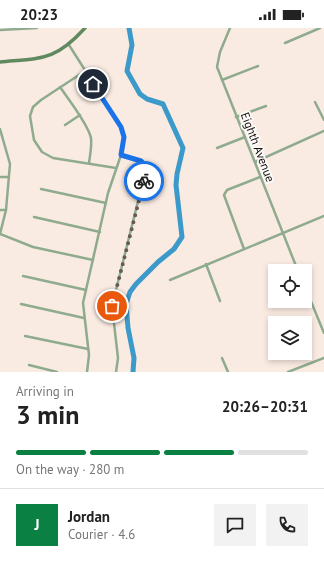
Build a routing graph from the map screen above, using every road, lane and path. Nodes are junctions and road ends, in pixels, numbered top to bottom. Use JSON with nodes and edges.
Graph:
{"nodes":[{"id":1,"x":16,"y":28,"type":"edge"},
{"id":2,"x":38,"y":28,"type":"edge"},
{"id":3,"x":85,"y":28,"type":"edge"},
{"id":4,"x":230,"y":28,"type":"edge"},
{"id":5,"x":320,"y":28,"type":"edge"},
{"id":6,"x":0,"y":30,"type":"edge"},
{"id":7,"x":284,"y":43,"type":"dead end"},
{"id":8,"x":69,"y":45,"type":"junction"},
{"id":9,"x":0,"y":62,"type":"edge"},
{"id":10,"x":258,"y":66,"type":"dead end"},
{"id":11,"x":85,"y":71,"type":"junction"},
{"id":12,"x":222,"y":80,"type":"junction"},
{"id":13,"x":60,"y":87,"type":"junction"},
{"id":14,"x":315,"y":102,"type":"dead end"},
{"id":15,"x":266,"y":106,"type":"dead end"},
{"id":16,"x":80,"y":116,"type":"junction"},
{"id":17,"x":236,"y":117,"type":"junction"},
{"id":18,"x":324,"y":120,"type":"edge"},
{"id":19,"x":65,"y":126,"type":"dead end"},
{"id":20,"x":0,"y":128,"type":"edge"},
{"id":21,"x":324,"y":131,"type":"edge"},
{"id":22,"x":245,"y":137,"type":"junction"},
{"id":23,"x":4,"y":143,"type":"junction"},
{"id":24,"x":0,"y":144,"type":"edge"},
{"id":25,"x":218,"y":148,"type":"dead end"},
{"id":26,"x":121,"y":155,"type":"junction"},
{"id":27,"x":255,"y":162,"type":"junction"},
{"id":28,"x":88,"y":163,"type":"junction"},
{"id":29,"x":116,"y":168,"type":"junction"},
{"id":30,"x":9,"y":176,"type":"junction"},
{"id":31,"x":0,"y":177,"type":"edge"},
{"id":32,"x":260,"y":177,"type":"junction"},
{"id":33,"x":41,"y":189,"type":"dead end"},
{"id":34,"x":106,"y":203,"type":"junction"},
{"id":35,"x":0,"y":210,"type":"edge"},
{"id":36,"x":6,"y":210,"type":"junction"},
{"id":37,"x":324,"y":216,"type":"edge"},
{"id":38,"x":34,"y":217,"type":"dead end"},
{"id":39,"x":100,"y":232,"type":"junction"},
{"id":40,"x":282,"y":233,"type":"junction"},
{"id":41,"x":0,"y":234,"type":"edge"},
{"id":42,"x":244,"y":249,"type":"junction"},
{"id":43,"x":93,"y":260,"type":"junction"},
{"id":44,"x":206,"y":264,"type":"junction"},
{"id":45,"x":295,"y":264,"type":"edge"},
{"id":46,"x":23,"y":276,"type":"dead end"},
{"id":47,"x":170,"y":280,"type":"dead end"},
{"id":48,"x":86,"y":290,"type":"junction"},
{"id":49,"x":220,"y":301,"type":"dead end"},
{"id":50,"x":21,"y":304,"type":"dead end"},
{"id":51,"x":312,"y":304,"type":"edge"},
{"id":52,"x":84,"y":318,"type":"junction"},
{"id":53,"x":324,"y":333,"type":"edge"},
{"id":54,"x":25,"y":336,"type":"dead end"},
{"id":55,"x":88,"y":349,"type":"junction"},
{"id":56,"x":222,"y":358,"type":"dead end"},
{"id":57,"x":324,"y":358,"type":"edge"},
{"id":58,"x":29,"y":365,"type":"dead end"},
{"id":59,"x":57,"y":372,"type":"edge"},
{"id":60,"x":87,"y":372,"type":"edge"},
{"id":61,"x":116,"y":372,"type":"edge"},
{"id":62,"x":228,"y":372,"type":"edge"},
{"id":63,"x":288,"y":372,"type":"edge"}],
"edges":[{"from":1,"to":2,"type":"street"},
{"from":1,"to":6,"type":"street"},
{"from":3,"to":8,"type":"main road"},
{"from":4,"to":12,"type":"street","name":"Eighth Avenue"},
{"from":5,"to":7,"type":"street"},
{"from":8,"to":9,"type":"main road"},
{"from":8,"to":11,"type":"street"},
{"from":10,"to":12,"type":"street"},
{"from":11,"to":13,"type":"street"},
{"from":11,"to":26,"type":"street"},
{"from":12,"to":17,"type":"street","name":"Eighth Avenue"},
{"from":13,"to":16,"type":"street"},
{"from":13,"to":28,"type":"street"},
{"from":14,"to":18,"type":"street"},
{"from":15,"to":17,"type":"street"},
{"from":16,"to":19,"type":"street"},
{"from":16,"to":28,"type":"street"},
{"from":17,"to":22,"type":"street","name":"Eighth Avenue"},
{"from":20,"to":23,"type":"street"},
{"from":21,"to":27,"type":"street"},
{"from":22,"to":25,"type":"street"},
{"from":22,"to":27,"type":"street","name":"Eighth Avenue"},
{"from":23,"to":24,"type":"street"},
{"from":23,"to":30,"type":"street"},
{"from":26,"to":29,"type":"street"},
{"from":26,"to":61,"type":"street"},
{"from":27,"to":32,"type":"street","name":"Eighth Avenue"},
{"from":28,"to":29,"type":"street"},
{"from":29,"to":34,"type":"street"},
{"from":30,"to":31,"type":"street"},
{"from":30,"to":36,"type":"street"},
{"from":32,"to":40,"type":"street","name":"Eighth Avenue"},
{"from":32,"to":42,"type":"street"},
{"from":33,"to":34,"type":"street"},
{"from":34,"to":39,"type":"street"},
{"from":35,"to":36,"type":"street"},
{"from":36,"to":41,"type":"street"},
{"from":37,"to":40,"type":"street"},
{"from":38,"to":39,"type":"street"},
{"from":39,"to":43,"type":"street"},
{"from":40,"to":42,"type":"street"},
{"from":40,"to":45,"type":"street","name":"Eighth Avenue"},
{"from":41,"to":43,"type":"street"},
{"from":42,"to":44,"type":"street"},
{"from":43,"to":48,"type":"street"},
{"from":44,"to":47,"type":"street"},
{"from":44,"to":49,"type":"street"},
{"from":46,"to":48,"type":"street"},
{"from":48,"to":52,"type":"street"},
{"from":50,"to":52,"type":"street"},
{"from":51,"to":53,"type":"street"},
{"from":52,"to":55,"type":"street"},
{"from":54,"to":55,"type":"street"},
{"from":55,"to":60,"type":"street"},
{"from":56,"to":62,"type":"street"},
{"from":57,"to":63,"type":"street"},
{"from":58,"to":59,"type":"street"}]}
